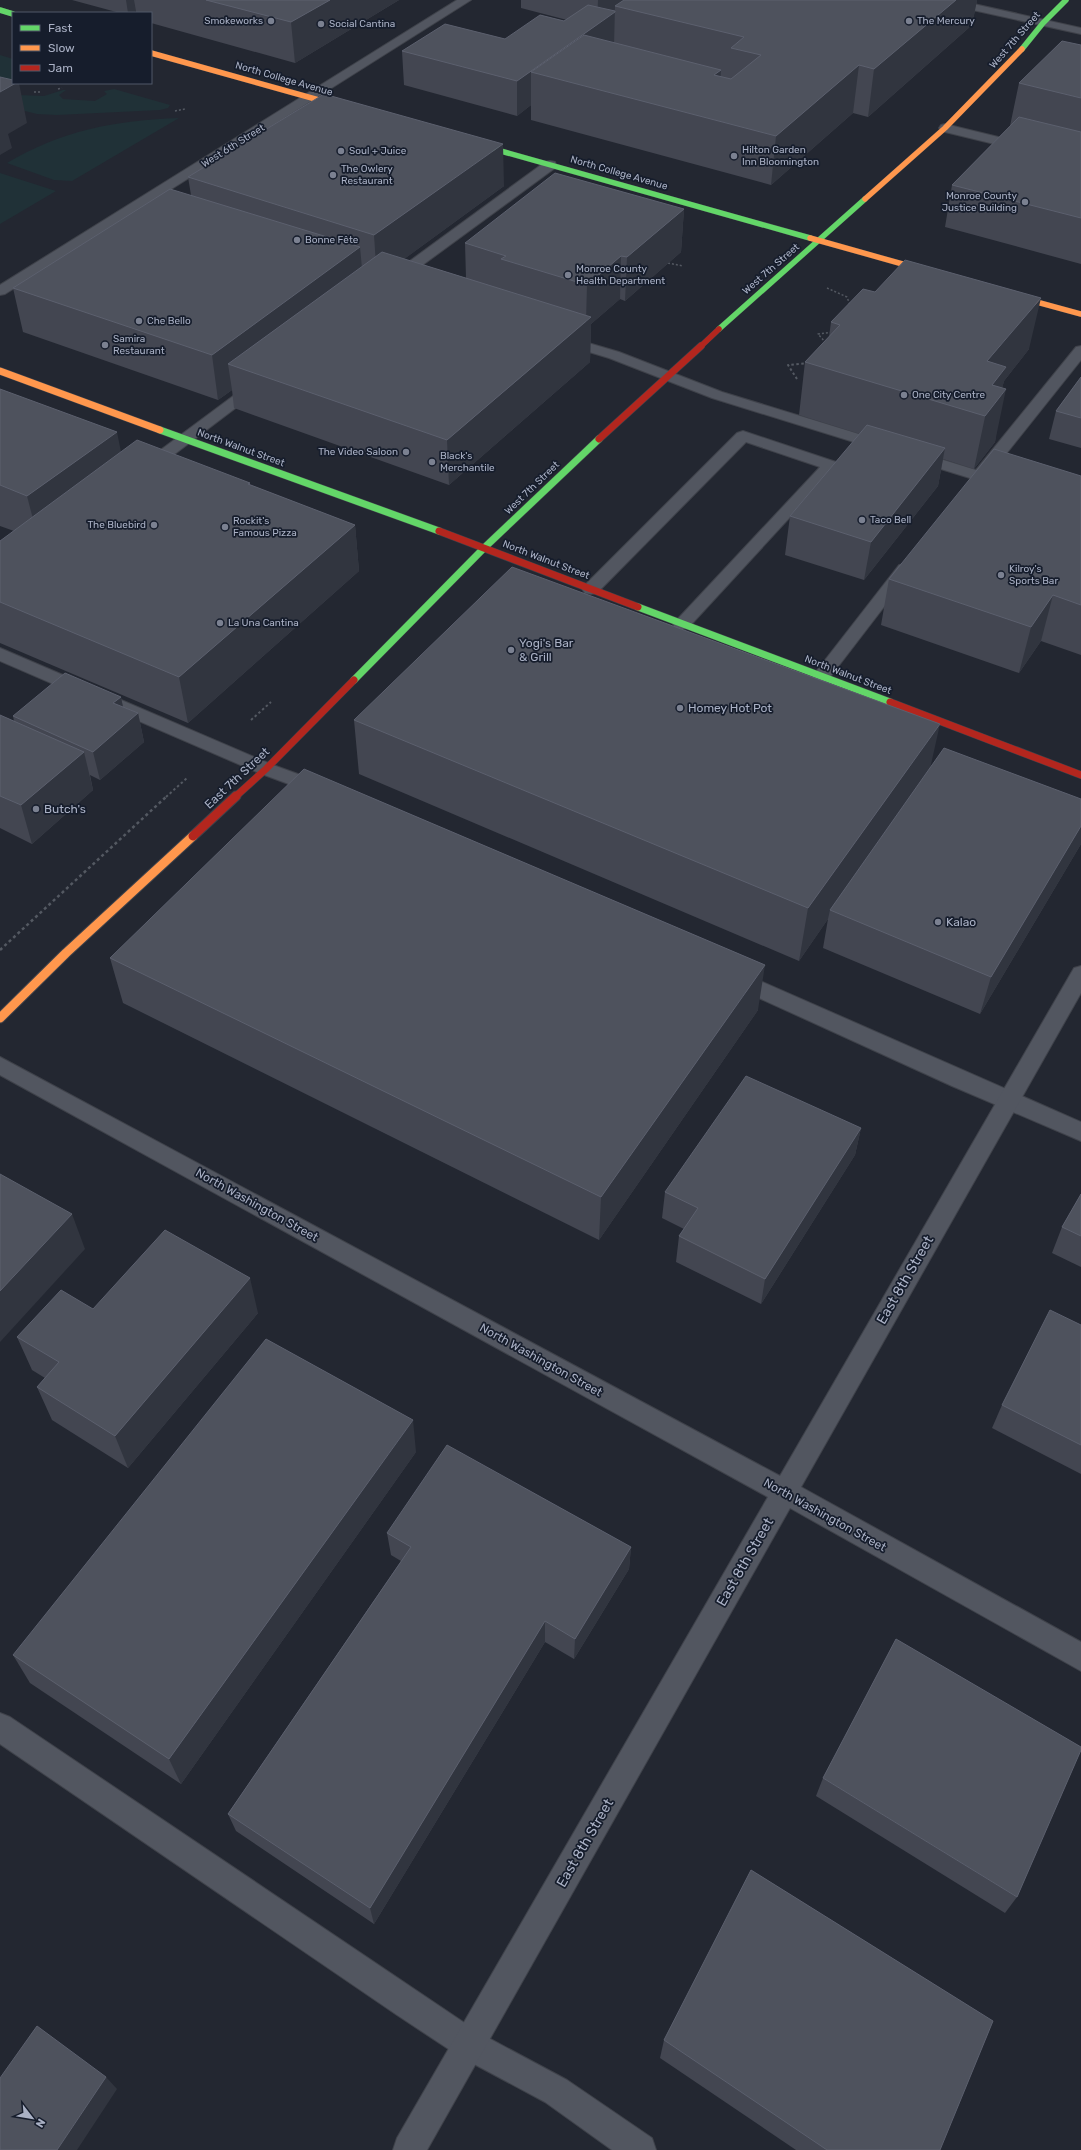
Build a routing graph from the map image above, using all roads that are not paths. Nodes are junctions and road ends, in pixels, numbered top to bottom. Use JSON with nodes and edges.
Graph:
{"nodes":[{"id":1,"x":942,"y":0,"type":"edge"},
{"id":2,"x":1066,"y":0,"type":"edge"},
{"id":3,"x":461,"y":1,"type":"edge"},
{"id":4,"x":0,"y":10,"type":"edge"},
{"id":5,"x":12,"y":14,"type":"edge"},
{"id":6,"x":1043,"y":23,"type":"junction"},
{"id":7,"x":1081,"y":31,"type":"edge"},
{"id":8,"x":152,"y":53,"type":"edge"},
{"id":9,"x":310,"y":97,"type":"junction"},
{"id":10,"x":356,"y":111,"type":"edge"},
{"id":11,"x":945,"y":128,"type":"junction"},
{"id":12,"x":468,"y":142,"type":"edge"},
{"id":13,"x":1081,"y":161,"type":"edge"},
{"id":14,"x":550,"y":165,"type":"junction"},
{"id":15,"x":136,"y":206,"type":"junction"},
{"id":16,"x":151,"y":210,"type":"edge"},
{"id":17,"x":820,"y":241,"type":"junction"},
{"id":18,"x":943,"y":276,"type":"edge"},
{"id":19,"x":401,"y":290,"type":"edge"},
{"id":20,"x":0,"y":291,"type":"edge"},
{"id":21,"x":1004,"y":293,"type":"edge"},
{"id":22,"x":1081,"y":314,"type":"edge"},
{"id":23,"x":545,"y":334,"type":"edge"},
{"id":24,"x":1081,"y":350,"type":"edge"},
{"id":25,"x":0,"y":371,"type":"edge"},
{"id":26,"x":666,"y":375,"type":"junction"},
{"id":27,"x":267,"y":377,"type":"edge"},
{"id":28,"x":186,"y":439,"type":"junction"},
{"id":29,"x":132,"y":479,"type":"edge"},
{"id":30,"x":974,"y":482,"type":"junction"},
{"id":31,"x":1016,"y":487,"type":"edge"},
{"id":32,"x":484,"y":548,"type":"junction"},
{"id":33,"x":915,"y":558,"type":"edge"},
{"id":34,"x":591,"y":589,"type":"junction"},
{"id":35,"x":682,"y":624,"type":"junction"},
{"id":36,"x":0,"y":654,"type":"edge"},
{"id":37,"x":821,"y":677,"type":"junction"},
{"id":38,"x":266,"y":769,"type":"junction"},
{"id":39,"x":1081,"y":775,"type":"edge"},
{"id":40,"x":338,"y":798,"type":"edge"},
{"id":41,"x":714,"y":968,"type":"edge"},
{"id":42,"x":1081,"y":974,"type":"edge"},
{"id":43,"x":0,"y":1018,"type":"edge"},
{"id":44,"x":0,"y":1065,"type":"edge"},
{"id":45,"x":1008,"y":1100,"type":"junction"},
{"id":46,"x":1081,"y":1132,"type":"edge"},
{"id":47,"x":784,"y":1492,"type":"junction"},
{"id":48,"x":1081,"y":1657,"type":"edge"},
{"id":49,"x":0,"y":1727,"type":"edge"},
{"id":50,"x":470,"y":2045,"type":"junction"},
{"id":51,"x":410,"y":2150,"type":"edge"},
{"id":52,"x":640,"y":2150,"type":"edge"}],
"edges":[{"from":1,"to":6,"type":"street"},
{"from":2,"to":6,"type":"main road","name":"West 7th Street"},
{"from":3,"to":9,"type":"street","name":"West 6th Street"},
{"from":4,"to":5,"type":"main road"},
{"from":6,"to":7,"type":"street"},
{"from":6,"to":11,"type":"main road","name":"West 7th Street"},
{"from":8,"to":9,"type":"main road","name":"North College Avenue"},
{"from":9,"to":10,"type":"main road","name":"North College Avenue"},
{"from":9,"to":15,"type":"street","name":"West 6th Street"},
{"from":11,"to":13,"type":"street"},
{"from":11,"to":17,"type":"main road","name":"West 7th Street"},
{"from":12,"to":14,"type":"main road","name":"North College Avenue"},
{"from":14,"to":17,"type":"main road","name":"North College Avenue"},
{"from":14,"to":19,"type":"street"},
{"from":15,"to":16,"type":"street"},
{"from":15,"to":20,"type":"street","name":"West 6th Street"},
{"from":17,"to":18,"type":"main road","name":"North College Avenue"},
{"from":17,"to":26,"type":"main road","name":"West 7th Street"},
{"from":21,"to":22,"type":"main road"},
{"from":23,"to":26,"type":"street"},
{"from":24,"to":30,"type":"street"},
{"from":25,"to":28,"type":"main road","name":"North Walnut Street"},
{"from":26,"to":30,"type":"street"},
{"from":26,"to":32,"type":"main road","name":"West 7th Street"},
{"from":27,"to":28,"type":"street"},
{"from":28,"to":29,"type":"street"},
{"from":28,"to":32,"type":"main road","name":"North Walnut Street"},
{"from":30,"to":31,"type":"street"},
{"from":32,"to":34,"type":"main road","name":"North Walnut Street"},
{"from":32,"to":38,"type":"main road","name":"East 7th Street"},
{"from":33,"to":37,"type":"street"},
{"from":34,"to":35,"type":"main road","name":"North Walnut Street"},
{"from":34,"to":35,"type":"street"},
{"from":35,"to":37,"type":"main road","name":"North Walnut Street"},
{"from":36,"to":38,"type":"street"},
{"from":37,"to":39,"type":"main road","name":"North Walnut Street"},
{"from":38,"to":40,"type":"street"},
{"from":38,"to":43,"type":"main road","name":"East 7th Street"},
{"from":41,"to":45,"type":"street"},
{"from":42,"to":45,"type":"street","name":"East 8th Street"},
{"from":44,"to":47,"type":"street","name":"North Washington Street"},
{"from":45,"to":46,"type":"street"},
{"from":45,"to":47,"type":"street","name":"East 8th Street"},
{"from":47,"to":48,"type":"street","name":"North Washington Street"},
{"from":47,"to":50,"type":"street","name":"East 8th Street"},
{"from":49,"to":50,"type":"street"},
{"from":50,"to":51,"type":"street","name":"East 8th Street"},
{"from":50,"to":52,"type":"street"}]}
